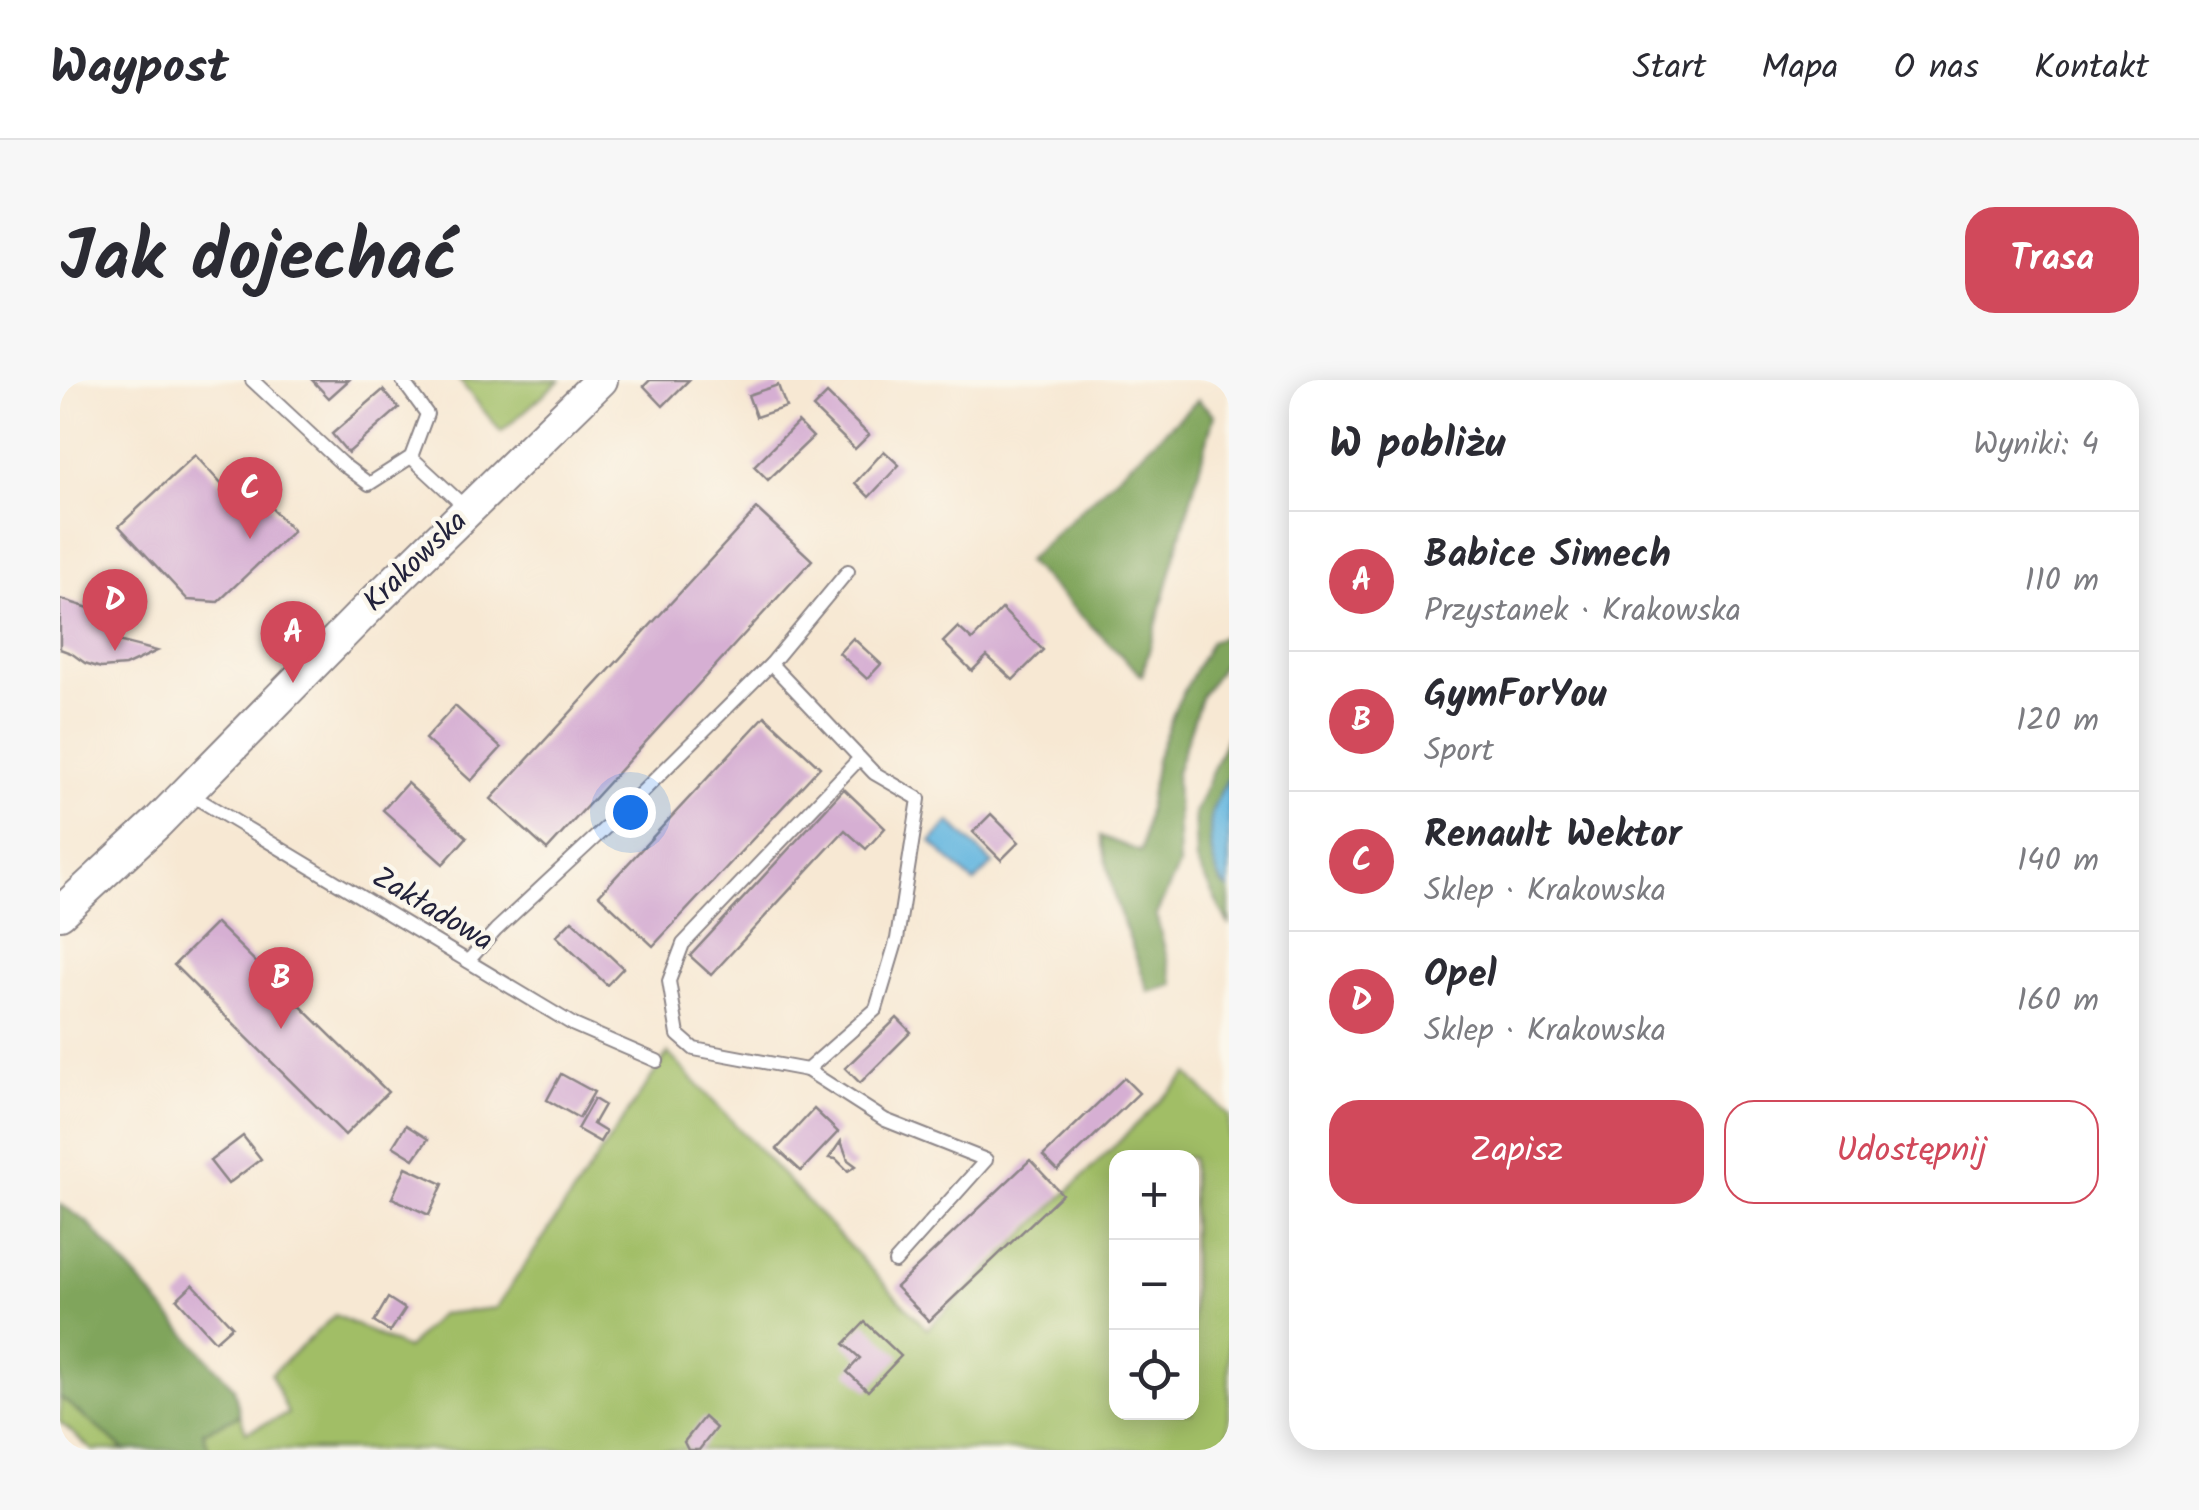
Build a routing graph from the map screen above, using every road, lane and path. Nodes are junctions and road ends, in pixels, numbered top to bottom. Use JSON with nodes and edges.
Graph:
{"nodes":[{"id":1,"x":252,"y":380,"type":"edge"},
{"id":2,"x":402,"y":380,"type":"edge"},
{"id":3,"x":601,"y":380,"type":"edge"},
{"id":4,"x":411,"y":456,"type":"junction"},
{"id":5,"x":468,"y":510,"type":"junction"},
{"id":6,"x":848,"y":571,"type":"dead end"},
{"id":7,"x":771,"y":664,"type":"junction"},
{"id":8,"x":860,"y":758,"type":"junction"},
{"id":9,"x":186,"y":792,"type":"junction"},
{"id":10,"x":60,"y":913,"type":"edge"},
{"id":11,"x":468,"y":961,"type":"junction"},
{"id":12,"x":657,"y":1061,"type":"dead end"},
{"id":13,"x":807,"y":1070,"type":"junction"},
{"id":14,"x":895,"y":1262,"type":"dead end"}],
"edges":[{"from":1,"to":4,"type":"lane"},
{"from":2,"to":4,"type":"lane"},
{"from":3,"to":5,"type":"street","name":"Krakowska"},
{"from":4,"to":5,"type":"lane"},
{"from":5,"to":9,"type":"street","name":"Krakowska"},
{"from":6,"to":7,"type":"lane"},
{"from":7,"to":8,"type":"lane"},
{"from":7,"to":11,"type":"lane"},
{"from":8,"to":13,"type":"lane"},
{"from":8,"to":13,"type":"lane"},
{"from":9,"to":10,"type":"street","name":"Krakowska"},
{"from":9,"to":11,"type":"lane","name":"Zakładowa"},
{"from":11,"to":12,"type":"lane","name":"Zakładowa"},
{"from":13,"to":14,"type":"lane"}]}
